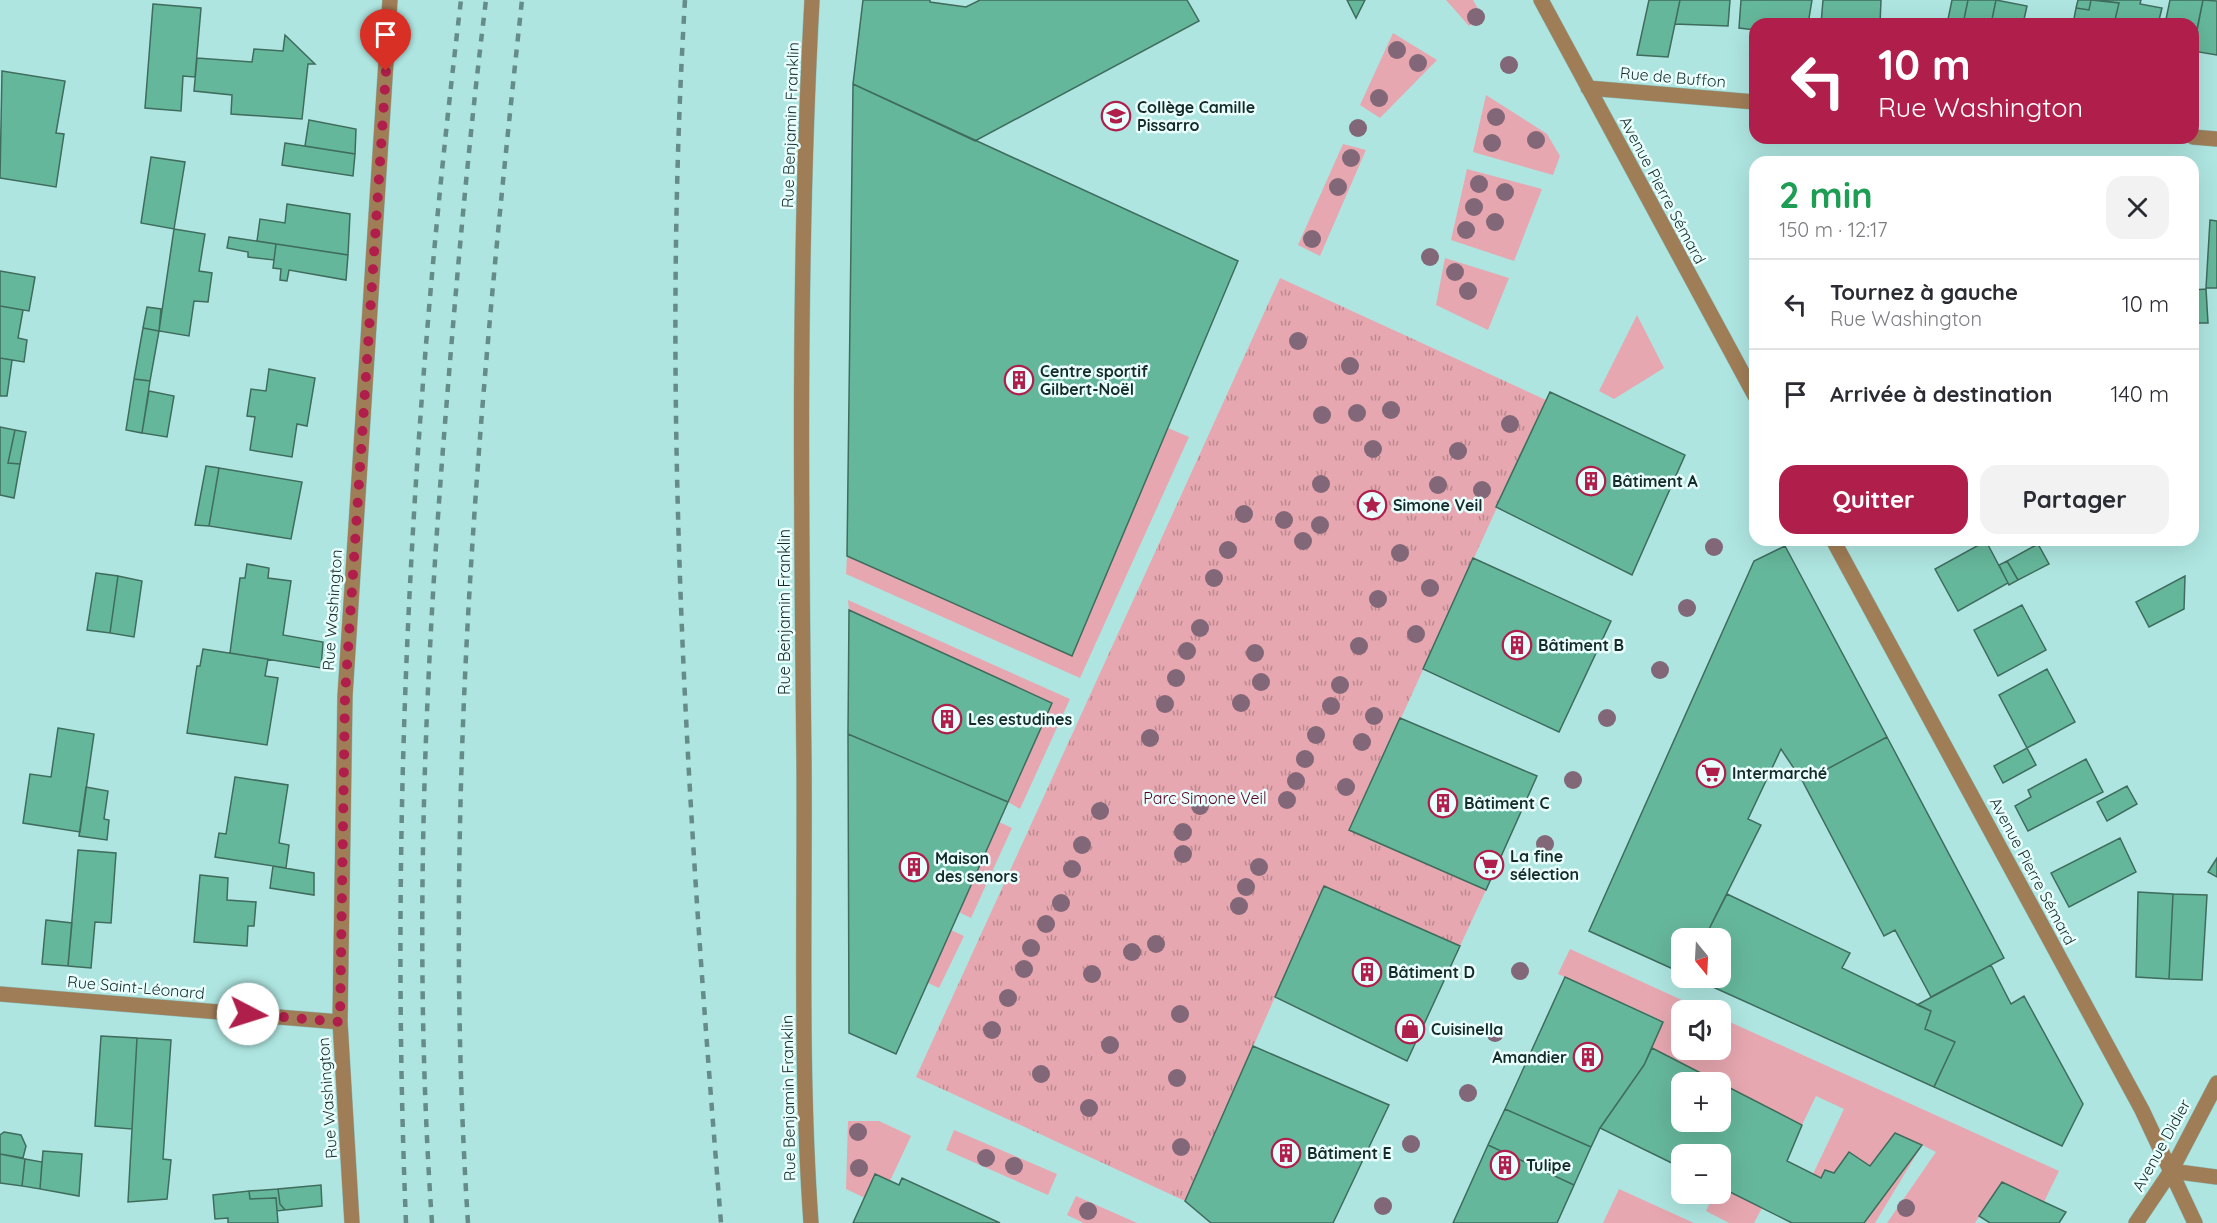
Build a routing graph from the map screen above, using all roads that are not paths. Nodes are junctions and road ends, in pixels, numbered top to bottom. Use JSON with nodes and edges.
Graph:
{"nodes":[{"id":1,"x":390,"y":0,"type":"edge"},
{"id":2,"x":812,"y":0,"type":"edge"},
{"id":3,"x":1541,"y":0,"type":"edge"},
{"id":4,"x":1588,"y":88,"type":"junction"},
{"id":5,"x":1749,"y":101,"type":"edge"},
{"id":6,"x":2199,"y":138,"type":"edge"},
{"id":7,"x":2217,"y":139,"type":"edge"},
{"id":8,"x":1749,"y":385,"type":"edge"},
{"id":9,"x":1836,"y":546,"type":"edge"},
{"id":10,"x":0,"y":994,"type":"edge"},
{"id":11,"x":340,"y":1022,"type":"junction"},
{"id":12,"x":2217,"y":1083,"type":"edge"},
{"id":13,"x":2171,"y":1171,"type":"junction"},
{"id":14,"x":2217,"y":1177,"type":"edge"},
{"id":15,"x":352,"y":1223,"type":"edge"},
{"id":16,"x":811,"y":1223,"type":"edge"},
{"id":17,"x":2136,"y":1223,"type":"edge"},
{"id":18,"x":2195,"y":1223,"type":"edge"}],
"edges":[{"from":1,"to":11,"type":"street","name":"Rue Washington"},
{"from":2,"to":16,"type":"street","name":"Rue Benjamin Franklin"},
{"from":3,"to":4,"type":"street","name":"Avenue Pierre Sémard"},
{"from":4,"to":5,"type":"street","name":"Rue de Buffon"},
{"from":4,"to":8,"type":"street","name":"Avenue Pierre Sémard"},
{"from":6,"to":7,"type":"street"},
{"from":9,"to":13,"type":"street","name":"Avenue Pierre Sémard"},
{"from":10,"to":11,"type":"street","name":"Rue Saint-Léonard"},
{"from":11,"to":15,"type":"street","name":"Rue Washington"},
{"from":12,"to":13,"type":"street","name":"Avenue Didier"},
{"from":13,"to":14,"type":"street"},
{"from":13,"to":17,"type":"street","name":"Avenue Didier"},
{"from":13,"to":18,"type":"street","name":"Avenue Pierre Sémard"}]}
